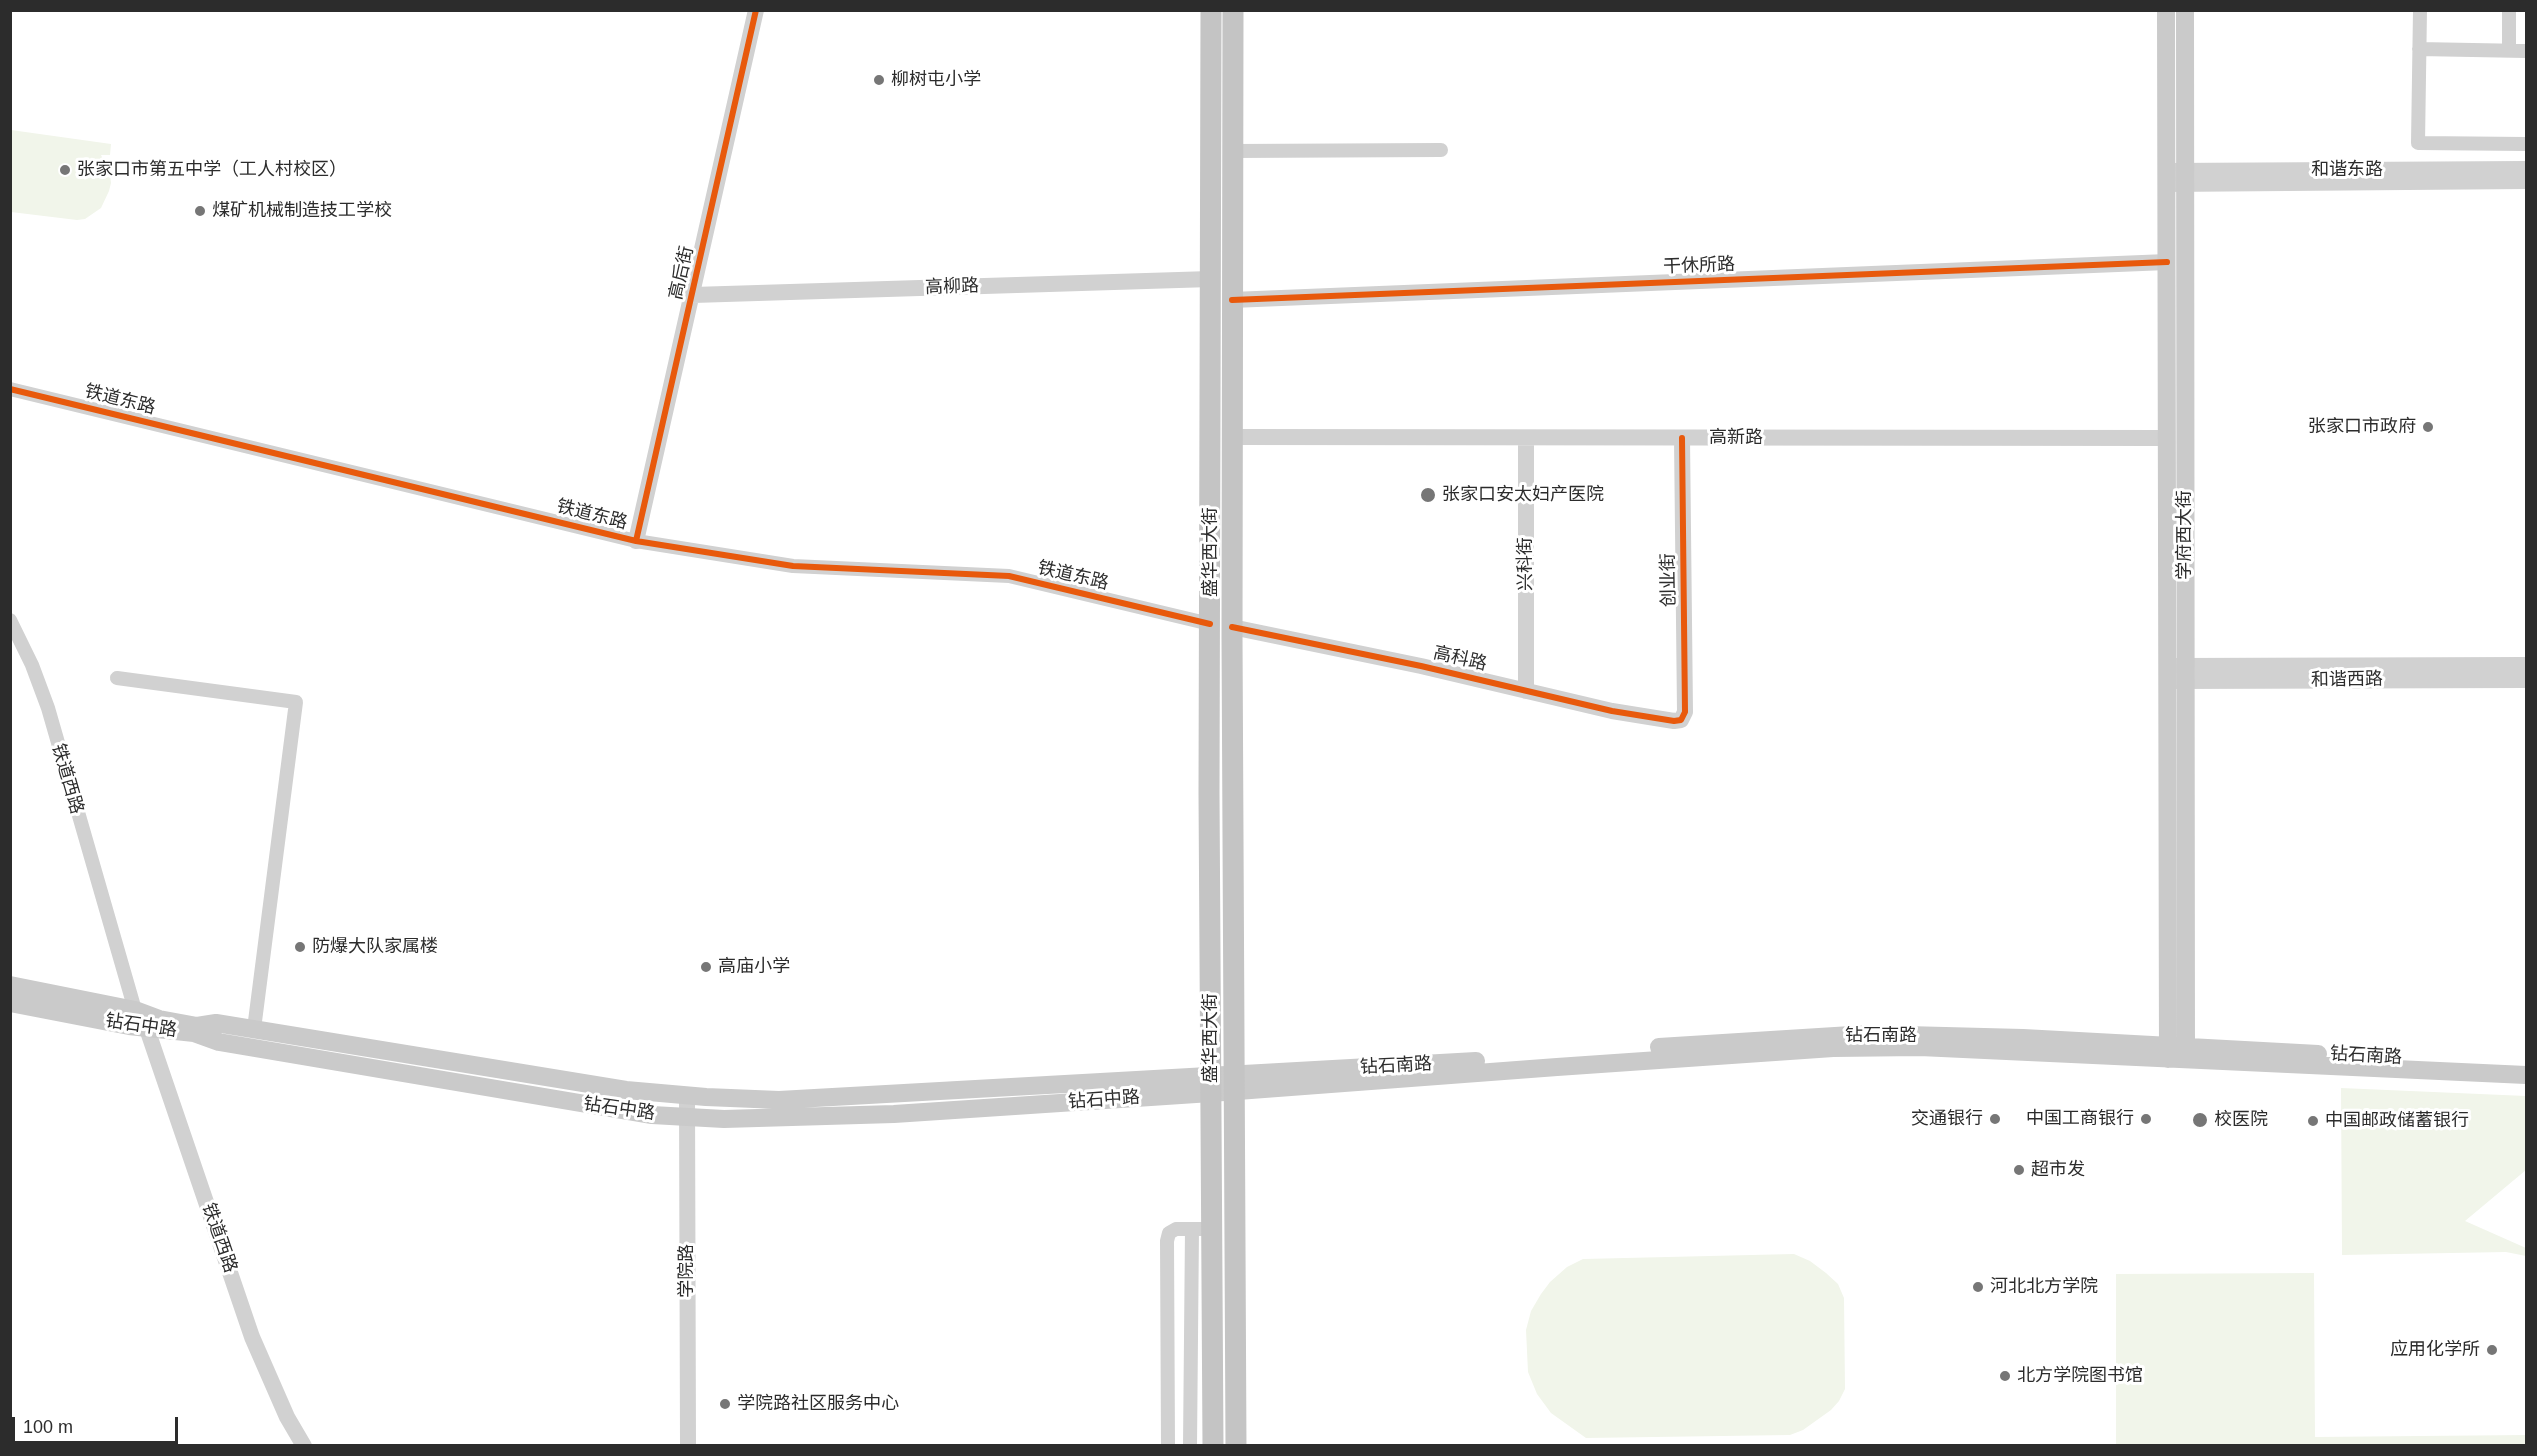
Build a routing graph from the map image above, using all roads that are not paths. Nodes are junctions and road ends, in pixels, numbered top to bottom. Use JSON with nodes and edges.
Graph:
{"nodes":[{"id":1,"x":756,"y":10,"type":"edge"},
{"id":2,"x":1202,"y":10,"type":"edge"},
{"id":3,"x":1211,"y":10,"type":"edge"},
{"id":4,"x":1233,"y":10,"type":"edge"},
{"id":5,"x":2166,"y":10,"type":"edge"},
{"id":6,"x":2185,"y":10,"type":"edge"},
{"id":7,"x":2420,"y":10,"type":"edge"},
{"id":8,"x":2509,"y":10,"type":"edge"},
{"id":9,"x":2419,"y":49,"type":"junction"},
{"id":10,"x":2509,"y":50,"type":"junction"},
{"id":11,"x":2526,"y":51,"type":"edge"},
{"id":12,"x":1211,"y":76,"type":"junction"},
{"id":13,"x":2526,"y":144,"type":"edge"},
{"id":14,"x":1441,"y":150,"type":"dead end"},
{"id":15,"x":1233,"y":151,"type":"junction"},
{"id":16,"x":2526,"y":169,"type":"edge"},
{"id":17,"x":2175,"y":177,"type":"junction"},
{"id":18,"x":2526,"y":181,"type":"edge"},
{"id":19,"x":2167,"y":262,"type":"junction"},
{"id":20,"x":1211,"y":279,"type":"junction"},
{"id":21,"x":693,"y":295,"type":"junction"},
{"id":22,"x":1232,"y":300,"type":"junction"},
{"id":23,"x":10,"y":389,"type":"edge"},
{"id":24,"x":1232,"y":437,"type":"junction"},
{"id":25,"x":1526,"y":438,"type":"junction"},
{"id":26,"x":1682,"y":438,"type":"junction"},
{"id":27,"x":2167,"y":438,"type":"junction"},
{"id":28,"x":636,"y":541,"type":"junction"},
{"id":29,"x":10,"y":620,"type":"edge"},
{"id":30,"x":1210,"y":624,"type":"junction"},
{"id":31,"x":1232,"y":627,"type":"junction"},
{"id":32,"x":2526,"y":665,"type":"edge"},
{"id":33,"x":2177,"y":673,"type":"junction"},
{"id":34,"x":117,"y":678,"type":"dead end"},
{"id":35,"x":2526,"y":680,"type":"edge"},
{"id":36,"x":1526,"y":691,"type":"junction"},
{"id":37,"x":1681,"y":720,"type":"joint"},
{"id":38,"x":1233,"y":854,"type":"junction"},
{"id":39,"x":1210,"y":855,"type":"junction"},
{"id":40,"x":10,"y":985,"type":"edge"},
{"id":41,"x":10,"y":1003,"type":"edge"},
{"id":42,"x":135,"y":1010,"type":"junction"},
{"id":43,"x":146,"y":1026,"type":"junction"},
{"id":44,"x":254,"y":1029,"type":"junction"},
{"id":45,"x":2177,"y":1053,"type":"junction"},
{"id":46,"x":2526,"y":1064,"type":"edge"},
{"id":47,"x":2526,"y":1076,"type":"edge"},
{"id":48,"x":1236,"y":1083,"type":"junction"},
{"id":49,"x":1211,"y":1085,"type":"junction"},
{"id":50,"x":687,"y":1096,"type":"junction"},
{"id":51,"x":687,"y":1116,"type":"junction"},
{"id":52,"x":1205,"y":1234,"type":"junction"},
{"id":53,"x":304,"y":1446,"type":"edge"},
{"id":54,"x":688,"y":1446,"type":"edge"},
{"id":55,"x":1168,"y":1446,"type":"edge"},
{"id":56,"x":1190,"y":1446,"type":"edge"},
{"id":57,"x":1213,"y":1446,"type":"edge"},
{"id":58,"x":1236,"y":1446,"type":"edge"}],
"edges":[{"from":1,"to":21,"type":"street","name":"高后街"},
{"from":2,"to":12,"type":"street"},
{"from":3,"to":12,"type":"main road","name":"盛华西大街"},
{"from":4,"to":15,"type":"main road","name":"盛华西大街"},
{"from":5,"to":17,"type":"main road","name":"学府西大街"},
{"from":6,"to":17,"type":"main road","name":"学府西大街"},
{"from":7,"to":9,"type":"street"},
{"from":8,"to":10,"type":"street"},
{"from":9,"to":10,"type":"street"},
{"from":9,"to":13,"type":"street"},
{"from":10,"to":11,"type":"street"},
{"from":12,"to":20,"type":"main road","name":"盛华西大街"},
{"from":14,"to":15,"type":"street"},
{"from":15,"to":22,"type":"main road","name":"盛华西大街"},
{"from":16,"to":17,"type":"street","name":"和谐东路"},
{"from":17,"to":18,"type":"street","name":"和谐东路"},
{"from":17,"to":19,"type":"main road","name":"学府西大街"},
{"from":17,"to":33,"type":"main road","name":"学府西大街"},
{"from":19,"to":22,"type":"street","name":"干休所路"},
{"from":19,"to":27,"type":"main road","name":"学府西大街"},
{"from":20,"to":21,"type":"street","name":"高柳路"},
{"from":20,"to":30,"type":"main road","name":"盛华西大街"},
{"from":21,"to":28,"type":"street","name":"高后街"},
{"from":22,"to":24,"type":"main road","name":"盛华西大街"},
{"from":23,"to":28,"type":"street","name":"铁道东路"},
{"from":24,"to":25,"type":"street","name":"高新路"},
{"from":24,"to":31,"type":"main road","name":"盛华西大街"},
{"from":25,"to":26,"type":"street","name":"高新路"},
{"from":25,"to":36,"type":"street","name":"兴科街"},
{"from":26,"to":27,"type":"street","name":"高新路"},
{"from":26,"to":37,"type":"street","name":"创业街"},
{"from":27,"to":33,"type":"main road","name":"学府西大街"},
{"from":28,"to":30,"type":"street","name":"铁道东路"},
{"from":29,"to":42,"type":"street","name":"铁道西路"},
{"from":30,"to":39,"type":"main road","name":"盛华西大街"},
{"from":31,"to":36,"type":"street","name":"高科路"},
{"from":31,"to":38,"type":"main road","name":"盛华西大街"},
{"from":32,"to":33,"type":"street","name":"和谐西路"},
{"from":33,"to":35,"type":"street","name":"和谐西路"},
{"from":33,"to":45,"type":"main road","name":"学府西大街"},
{"from":34,"to":44,"type":"street"},
{"from":36,"to":37,"type":"street","name":"高科路"},
{"from":38,"to":39,"type":"main road"},
{"from":38,"to":48,"type":"main road","name":"盛华西大街"},
{"from":39,"to":49,"type":"main road","name":"盛华西大街"},
{"from":40,"to":42,"type":"main road","name":"钻石中路"},
{"from":41,"to":43,"type":"main road","name":"钻石中路"},
{"from":42,"to":44,"type":"main road","name":"钻石中路"},
{"from":43,"to":51,"type":"main road","name":"钻石中路"},
{"from":43,"to":53,"type":"street","name":"铁道西路"},
{"from":44,"to":50,"type":"main road","name":"钻石中路"},
{"from":45,"to":46,"type":"main road","name":"钻石南路"},
{"from":45,"to":47,"type":"main road","name":"钻石南路"},
{"from":45,"to":48,"type":"main road","name":"钻石南路"},
{"from":48,"to":49,"type":"main road","name":"钻石中路"},
{"from":48,"to":58,"type":"main road","name":"盛华西大街"},
{"from":49,"to":50,"type":"main road","name":"钻石中路"},
{"from":49,"to":51,"type":"main road","name":"钻石中路"},
{"from":49,"to":52,"type":"main road","name":"盛华西大街"},
{"from":50,"to":51,"type":"street","name":"学院路"},
{"from":51,"to":54,"type":"street","name":"学院路"},
{"from":52,"to":55,"type":"street"},
{"from":52,"to":56,"type":"street"},
{"from":52,"to":57,"type":"main road"}]}
